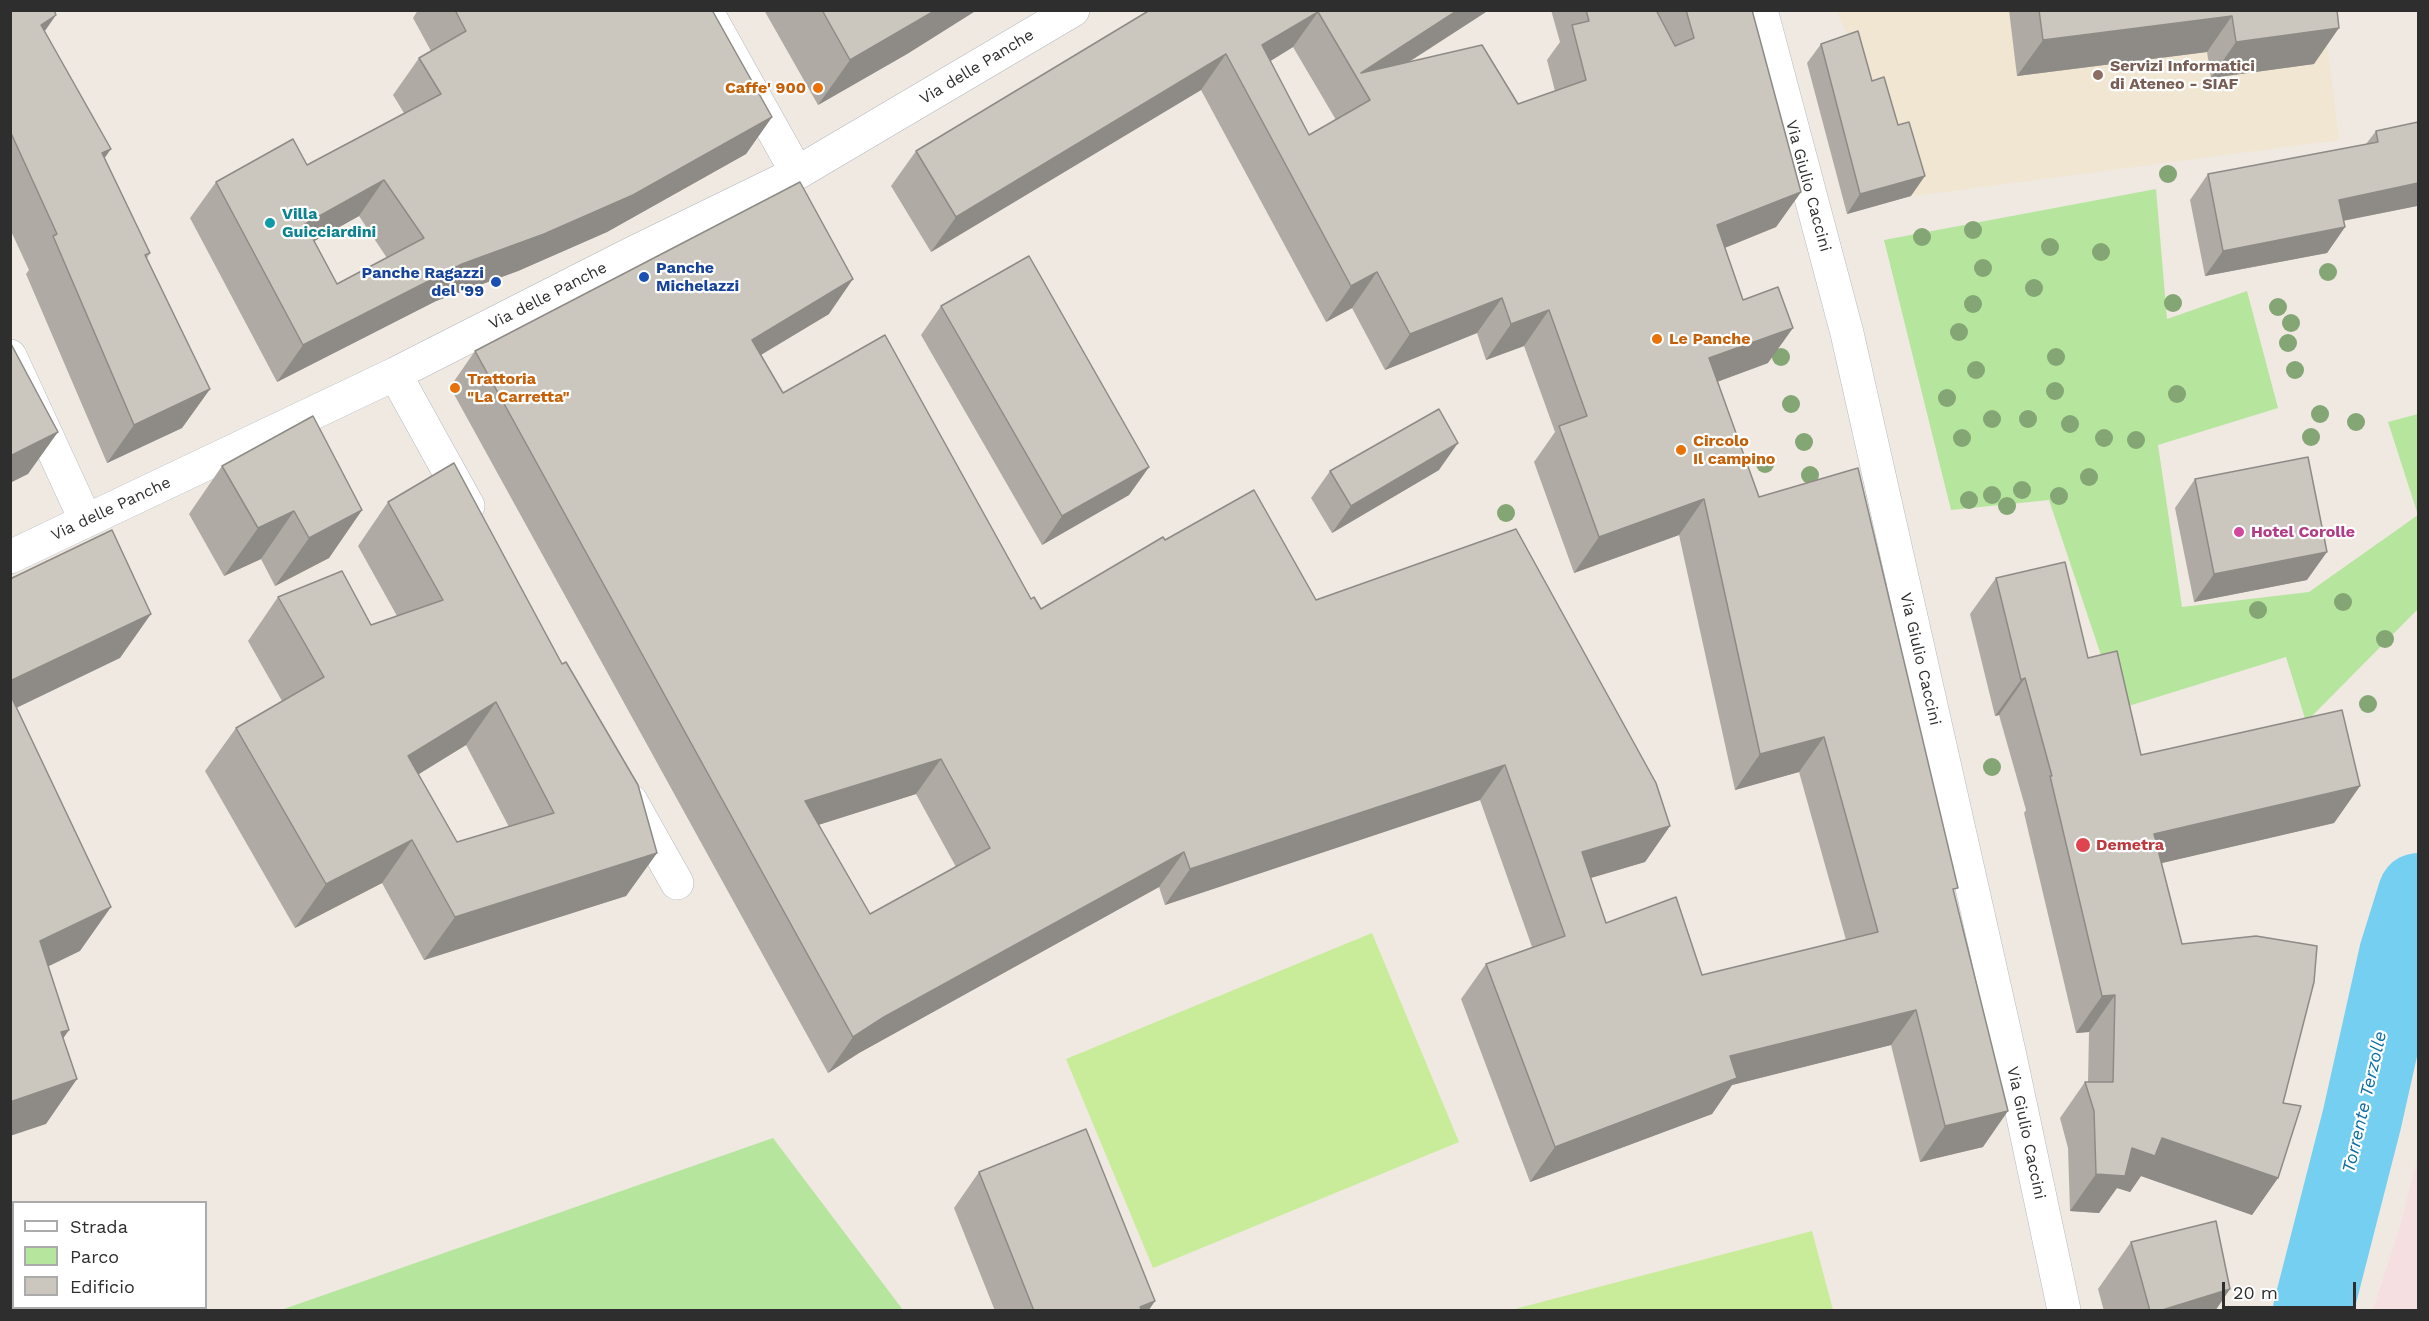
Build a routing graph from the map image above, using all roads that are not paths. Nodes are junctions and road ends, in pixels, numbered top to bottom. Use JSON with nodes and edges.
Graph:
{"nodes":[{"id":1,"x":706,"y":10,"type":"edge"},
{"id":2,"x":1073,"y":10,"type":"edge"},
{"id":3,"x":1761,"y":10,"type":"edge"},
{"id":4,"x":797,"y":173,"type":"junction"},
{"id":5,"x":10,"y":356,"type":"edge"},
{"id":6,"x":395,"y":374,"type":"junction"},
{"id":7,"x":87,"y":521,"type":"junction"},
{"id":8,"x":481,"y":529,"type":"edge"},
{"id":9,"x":10,"y":557,"type":"edge"},
{"id":10,"x":619,"y":779,"type":"edge"},
{"id":11,"x":677,"y":883,"type":"dead end"},
{"id":12,"x":2064,"y":1311,"type":"edge"}],
"edges":[{"from":1,"to":4,"type":"street"},
{"from":2,"to":4,"type":"street","name":"Via delle Panche"},
{"from":3,"to":12,"type":"street","name":"Via Giulio Caccini"},
{"from":4,"to":6,"type":"street","name":"Via delle Panche"},
{"from":5,"to":7,"type":"street"},
{"from":6,"to":7,"type":"street","name":"Via delle Panche"},
{"from":6,"to":8,"type":"street"},
{"from":7,"to":9,"type":"street","name":"Via delle Panche"},
{"from":10,"to":11,"type":"street"}]}
